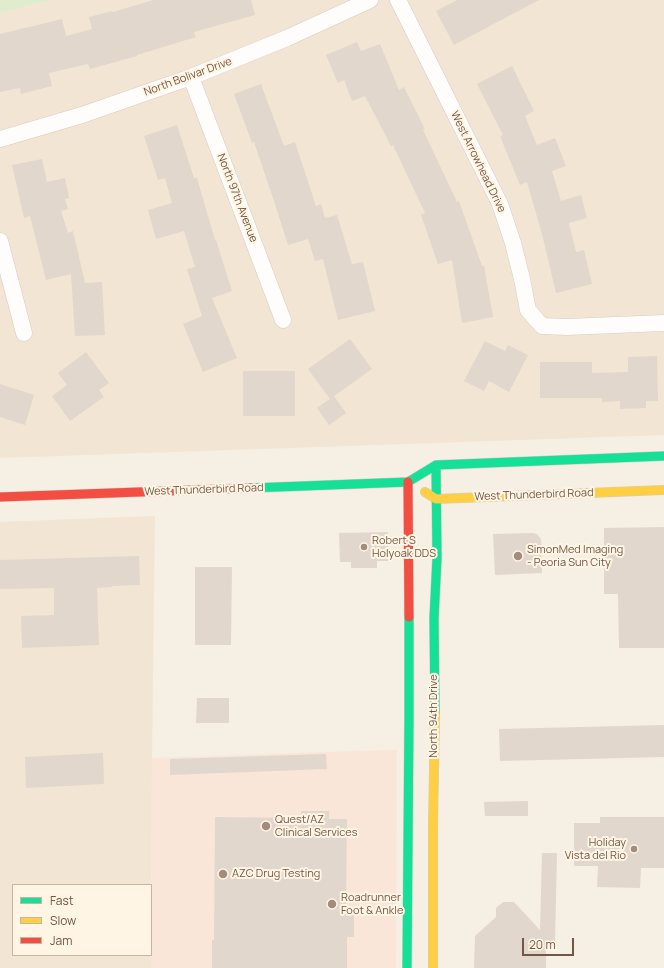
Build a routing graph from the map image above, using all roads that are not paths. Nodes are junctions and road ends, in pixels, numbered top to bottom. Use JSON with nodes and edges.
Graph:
{"nodes":[{"id":1,"x":370,"y":0,"type":"edge"},
{"id":2,"x":398,"y":0,"type":"edge"},
{"id":3,"x":191,"y":77,"type":"junction"},
{"id":4,"x":0,"y":139,"type":"edge"},
{"id":5,"x":0,"y":241,"type":"edge"},
{"id":6,"x":283,"y":320,"type":"dead end"},
{"id":7,"x":664,"y":323,"type":"edge"},
{"id":8,"x":24,"y":333,"type":"dead end"},
{"id":9,"x":664,"y":456,"type":"edge"},
{"id":10,"x":436,"y":465,"type":"junction"},
{"id":11,"x":408,"y":482,"type":"junction"},
{"id":12,"x":651,"y":482,"type":"dead end"},
{"id":13,"x":664,"y":490,"type":"edge"},
{"id":14,"x":625,"y":492,"type":"junction"},
{"id":15,"x":0,"y":497,"type":"edge"},
{"id":16,"x":436,"y":499,"type":"junction"},
{"id":17,"x":407,"y":968,"type":"edge"},
{"id":18,"x":433,"y":968,"type":"edge"}],
"edges":[{"from":1,"to":3,"type":"street","name":"North Bolivar Drive"},
{"from":2,"to":7,"type":"street","name":"West Arrowhead Drive"},
{"from":3,"to":4,"type":"street","name":"North Bolivar Drive"},
{"from":3,"to":6,"type":"street","name":"North 97th Avenue"},
{"from":5,"to":8,"type":"street"},
{"from":9,"to":10,"type":"street","name":"West Thunderbird Road"},
{"from":10,"to":11,"type":"street","name":"West Thunderbird Road"},
{"from":10,"to":16,"type":"street","name":"North 94th Drive"},
{"from":11,"to":15,"type":"street","name":"West Thunderbird Road"},
{"from":11,"to":16,"type":"street"},
{"from":11,"to":17,"type":"street"},
{"from":12,"to":14,"type":"street"},
{"from":13,"to":14,"type":"street","name":"West Thunderbird Road"},
{"from":14,"to":16,"type":"street","name":"West Thunderbird Road"},
{"from":16,"to":18,"type":"street","name":"North 94th Drive"}]}
